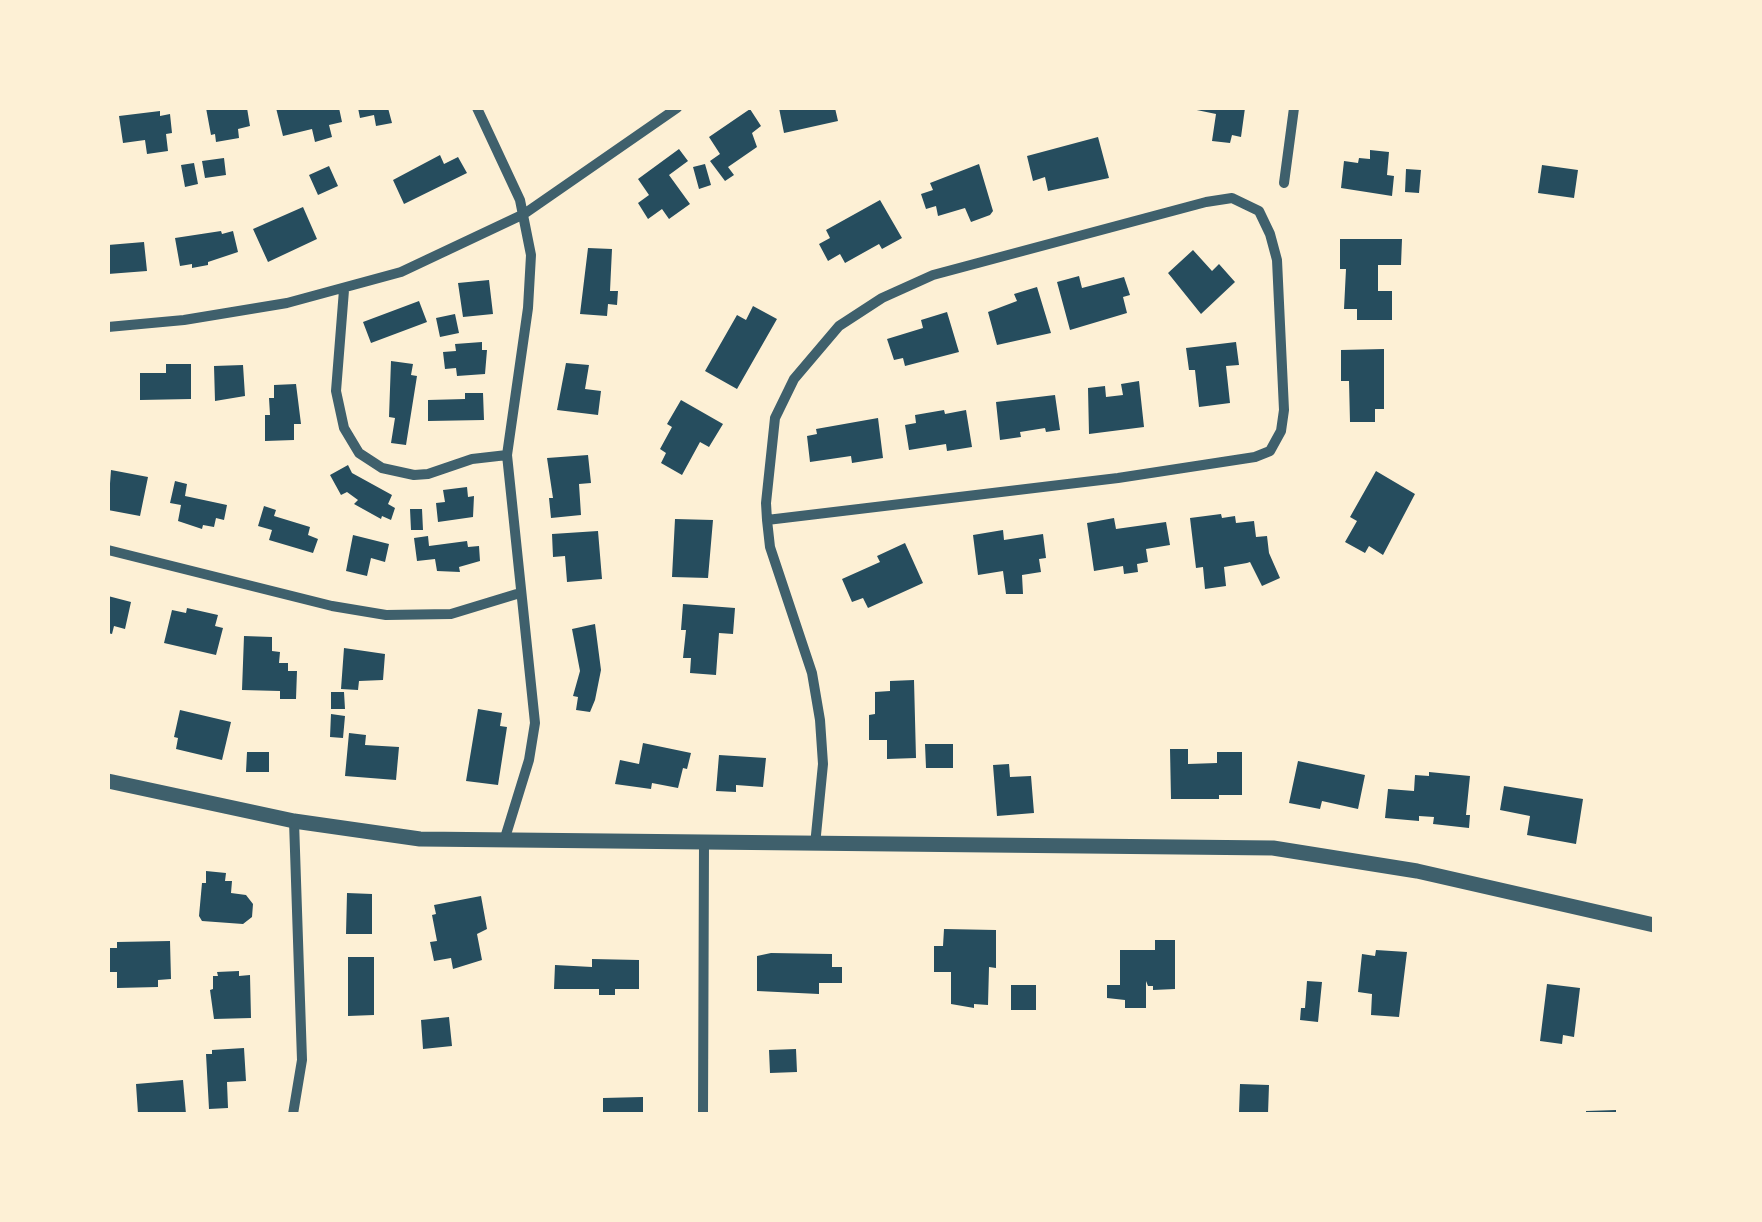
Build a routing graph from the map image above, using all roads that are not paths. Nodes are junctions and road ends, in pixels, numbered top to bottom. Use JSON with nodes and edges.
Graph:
{"nodes":[{"id":1,"x":476,"y":108,"type":"edge"},
{"id":2,"x":677,"y":108,"type":"edge"},
{"id":3,"x":1294,"y":108,"type":"edge"},
{"id":4,"x":1284,"y":183,"type":"dead end"},
{"id":5,"x":524,"y":214,"type":"junction"},
{"id":6,"x":344,"y":290,"type":"junction"},
{"id":7,"x":108,"y":328,"type":"edge"},
{"id":8,"x":507,"y":455,"type":"junction"},
{"id":9,"x":768,"y":520,"type":"junction"},
{"id":10,"x":108,"y":550,"type":"edge"},
{"id":11,"x":520,"y":593,"type":"junction"},
{"id":12,"x":108,"y":782,"type":"edge"},
{"id":13,"x":294,"y":821,"type":"junction"},
{"id":14,"x":504,"y":842,"type":"junction"},
{"id":15,"x":704,"y":844,"type":"junction"},
{"id":16,"x":816,"y":845,"type":"junction"},
{"id":17,"x":1654,"y":925,"type":"edge"},
{"id":18,"x":292,"y":1114,"type":"edge"},
{"id":19,"x":703,"y":1114,"type":"edge"}],
"edges":[{"from":1,"to":5,"type":"street"},
{"from":2,"to":5,"type":"street"},
{"from":3,"to":4,"type":"street"},
{"from":5,"to":6,"type":"street"},
{"from":5,"to":8,"type":"street"},
{"from":6,"to":7,"type":"street"},
{"from":6,"to":8,"type":"street"},
{"from":8,"to":11,"type":"street"},
{"from":9,"to":9,"type":"street"},
{"from":9,"to":16,"type":"street"},
{"from":10,"to":11,"type":"street"},
{"from":11,"to":14,"type":"street"},
{"from":12,"to":13,"type":"street"},
{"from":13,"to":14,"type":"street"},
{"from":13,"to":18,"type":"street"},
{"from":14,"to":15,"type":"street"},
{"from":15,"to":16,"type":"street"},
{"from":15,"to":19,"type":"street"},
{"from":16,"to":17,"type":"street"}]}
